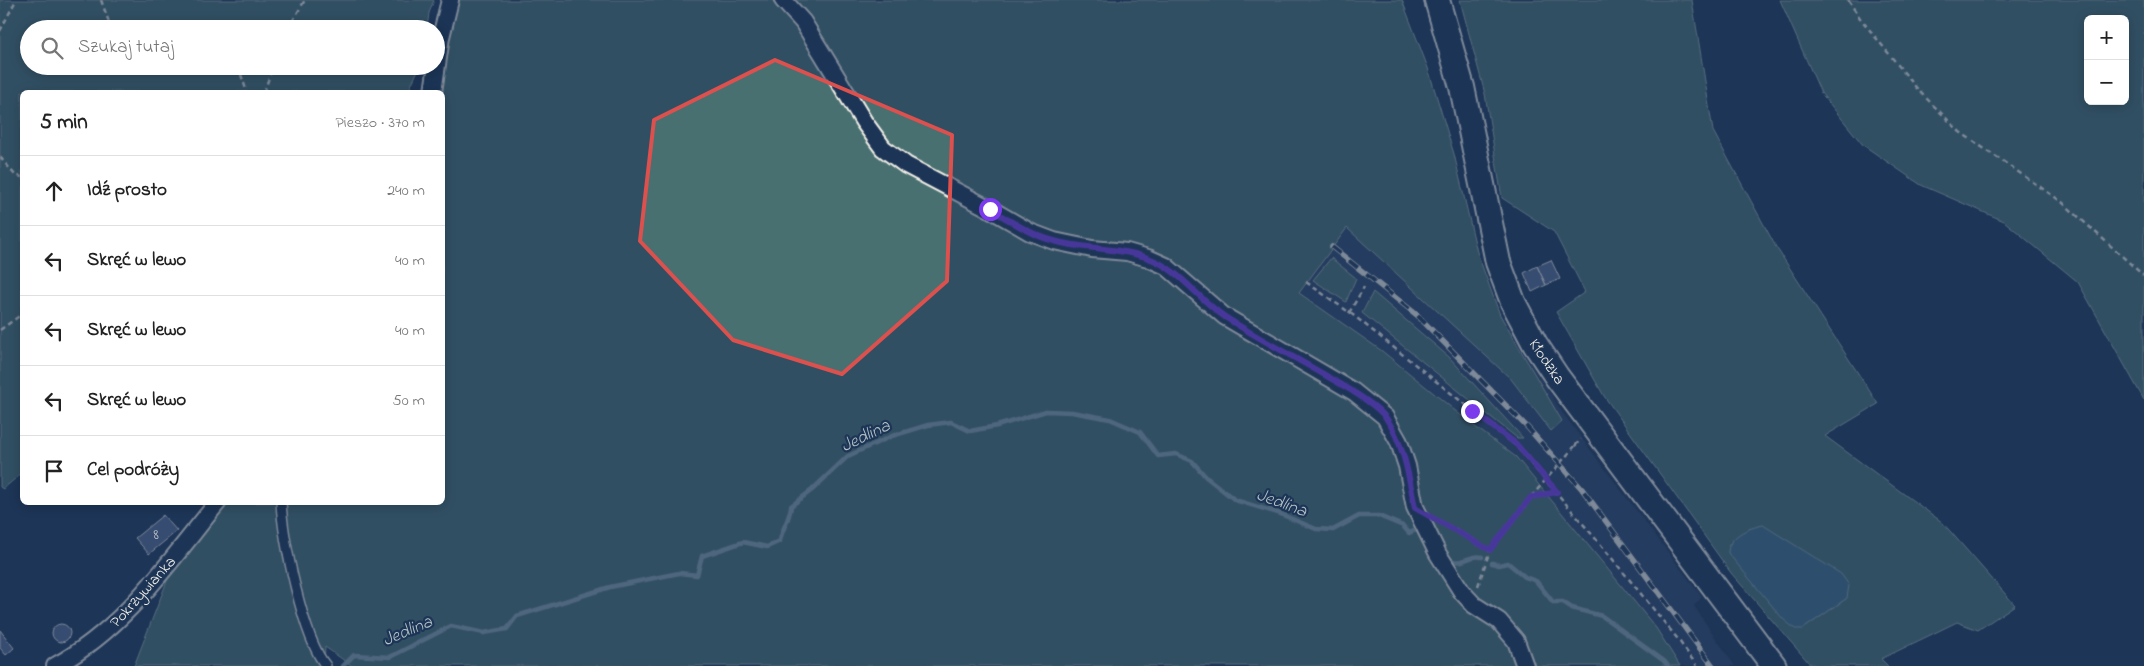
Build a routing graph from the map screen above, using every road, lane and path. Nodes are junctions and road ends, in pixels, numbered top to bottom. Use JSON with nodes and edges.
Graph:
{"nodes":[{"id":1,"x":16,"y":0,"type":"edge"},
{"id":2,"x":101,"y":0,"type":"edge"},
{"id":3,"x":305,"y":0,"type":"edge"},
{"id":4,"x":450,"y":0,"type":"edge"},
{"id":5,"x":784,"y":0,"type":"edge"},
{"id":6,"x":1437,"y":0,"type":"edge"},
{"id":7,"x":1848,"y":0,"type":"edge"},
{"id":8,"x":108,"y":20,"type":"edge"},
{"id":9,"x":293,"y":20,"type":"edge"},
{"id":10,"x":445,"y":21,"type":"edge"},
{"id":11,"x":0,"y":31,"type":"edge"},
{"id":12,"x":241,"y":75,"type":"edge"},
{"id":13,"x":269,"y":75,"type":"edge"},
{"id":14,"x":435,"y":75,"type":"edge"},
{"id":15,"x":246,"y":90,"type":"edge"},
{"id":16,"x":265,"y":90,"type":"edge"},
{"id":17,"x":433,"y":90,"type":"edge"},
{"id":18,"x":0,"y":157,"type":"edge"},
{"id":19,"x":20,"y":176,"type":"edge"},
{"id":20,"x":2144,"y":276,"type":"edge"},
{"id":21,"x":1306,"y":282,"type":"dead end"},
{"id":22,"x":1364,"y":287,"type":"dead end"},
{"id":23,"x":1350,"y":313,"type":"junction"},
{"id":24,"x":20,"y":315,"type":"edge"},
{"id":25,"x":0,"y":330,"type":"edge"},
{"id":26,"x":1575,"y":446,"type":"dead end"},
{"id":27,"x":1557,"y":492,"type":"junction"},
{"id":28,"x":1531,"y":497,"type":"junction"},
{"id":29,"x":216,"y":505,"type":"edge"},
{"id":30,"x":281,"y":505,"type":"edge"},
{"id":31,"x":1415,"y":508,"type":"junction"},
{"id":32,"x":1490,"y":550,"type":"junction"},
{"id":33,"x":1474,"y":605,"type":"junction"},
{"id":34,"x":55,"y":666,"type":"edge"},
{"id":35,"x":326,"y":666,"type":"edge"},
{"id":36,"x":1525,"y":666,"type":"edge"},
{"id":37,"x":1697,"y":666,"type":"edge"},
{"id":38,"x":1774,"y":666,"type":"edge"}],
"edges":[{"from":1,"to":11,"type":"path"},
{"from":2,"to":8,"type":"path"},
{"from":3,"to":9,"type":"path"},
{"from":4,"to":10,"type":"street"},
{"from":5,"to":31,"type":"street"},
{"from":6,"to":38,"type":"main road","name":"Kłodzka"},
{"from":7,"to":20,"type":"path"},
{"from":12,"to":15,"type":"path"},
{"from":13,"to":16,"type":"path"},
{"from":14,"to":17,"type":"street"},
{"from":18,"to":19,"type":"path"},
{"from":21,"to":23,"type":"path"},
{"from":22,"to":23,"type":"path"},
{"from":23,"to":27,"type":"path"},
{"from":24,"to":25,"type":"path"},
{"from":26,"to":28,"type":"path","bridge":true},
{"from":27,"to":28,"type":"path"},
{"from":27,"to":37,"type":"path"},
{"from":28,"to":32,"type":"path"},
{"from":29,"to":34,"type":"street","name":"Pokrzywianka"},
{"from":30,"to":35,"type":"lane"},
{"from":31,"to":32,"type":"path"},
{"from":31,"to":33,"type":"street"},
{"from":32,"to":33,"type":"path"},
{"from":33,"to":36,"type":"street"}]}
